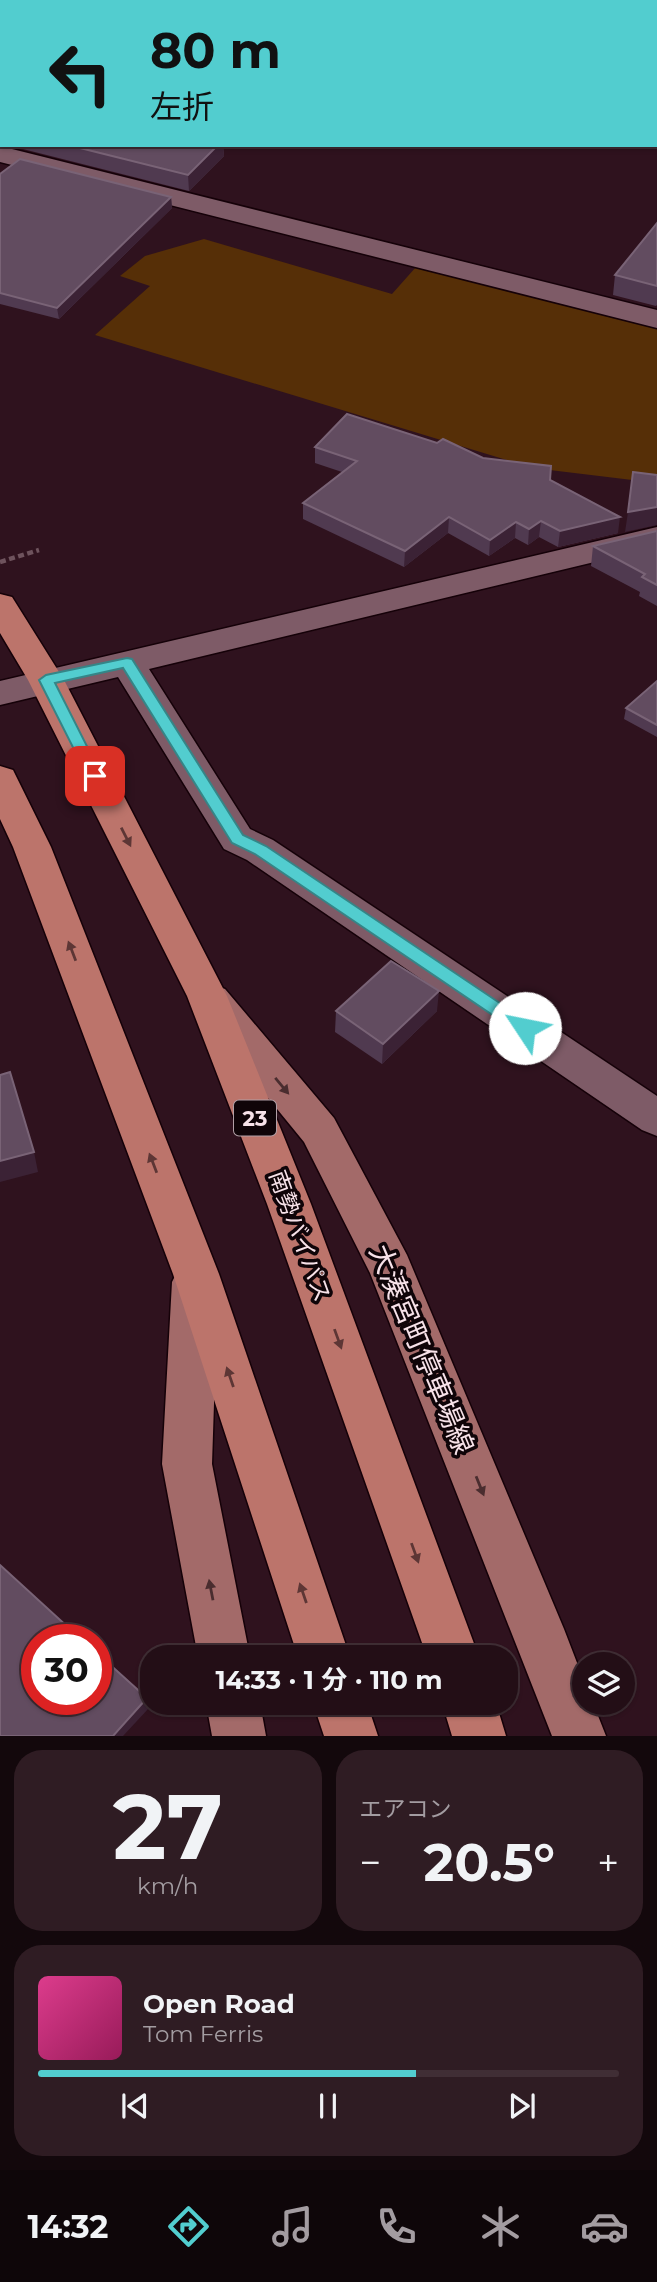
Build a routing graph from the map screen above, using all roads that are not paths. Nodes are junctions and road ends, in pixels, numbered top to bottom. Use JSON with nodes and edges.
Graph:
{"nodes":[{"id":1,"x":0,"y":154,"type":"edge"},
{"id":2,"x":657,"y":319,"type":"edge"},
{"id":3,"x":657,"y":537,"type":"edge"},
{"id":4,"x":0,"y":605,"type":"edge"},
{"id":5,"x":127,"y":663,"type":"junction"},
{"id":6,"x":46,"y":680,"type":"junction"},
{"id":7,"x":0,"y":693,"type":"edge"},
{"id":8,"x":0,"y":779,"type":"edge"},
{"id":9,"x":207,"y":996,"type":"junction"},
{"id":10,"x":657,"y":1118,"type":"edge"},
{"id":11,"x":196,"y":1274,"type":"junction"},
{"id":12,"x":222,"y":1645,"type":"edge"},
{"id":13,"x":320,"y":1645,"type":"edge"},
{"id":14,"x":449,"y":1645,"type":"edge"},
{"id":15,"x":235,"y":1715,"type":"edge"},
{"id":16,"x":344,"y":1715,"type":"edge"},
{"id":17,"x":473,"y":1715,"type":"edge"},
{"id":18,"x":239,"y":1736,"type":"edge"},
{"id":19,"x":351,"y":1736,"type":"edge"},
{"id":20,"x":479,"y":1736,"type":"edge"},
{"id":21,"x":579,"y":1736,"type":"edge"}],
"edges":[{"from":1,"to":2,"type":"street"},
{"from":3,"to":5,"type":"street"},
{"from":4,"to":6,"type":"highway","name":"南勢バイパス","number":"23"},
{"from":5,"to":6,"type":"street"},
{"from":5,"to":10,"type":"street"},
{"from":6,"to":7,"type":"street"},
{"from":6,"to":9,"type":"highway","name":"南勢バイパス","number":"23","one_way":true},
{"from":11,"to":8,"type":"highway","one_way":true},
{"from":9,"to":14,"type":"highway","name":"南勢バイパス","number":"23","one_way":true},
{"from":9,"to":21,"type":"main road","name":"大湊宮町停車場線","one_way":true},
{"from":12,"to":11,"type":"main road","one_way":true},
{"from":13,"to":11,"type":"highway","one_way":true},
{"from":15,"to":18,"type":"main road"},
{"from":16,"to":19,"type":"highway"},
{"from":17,"to":20,"type":"highway"}]}
